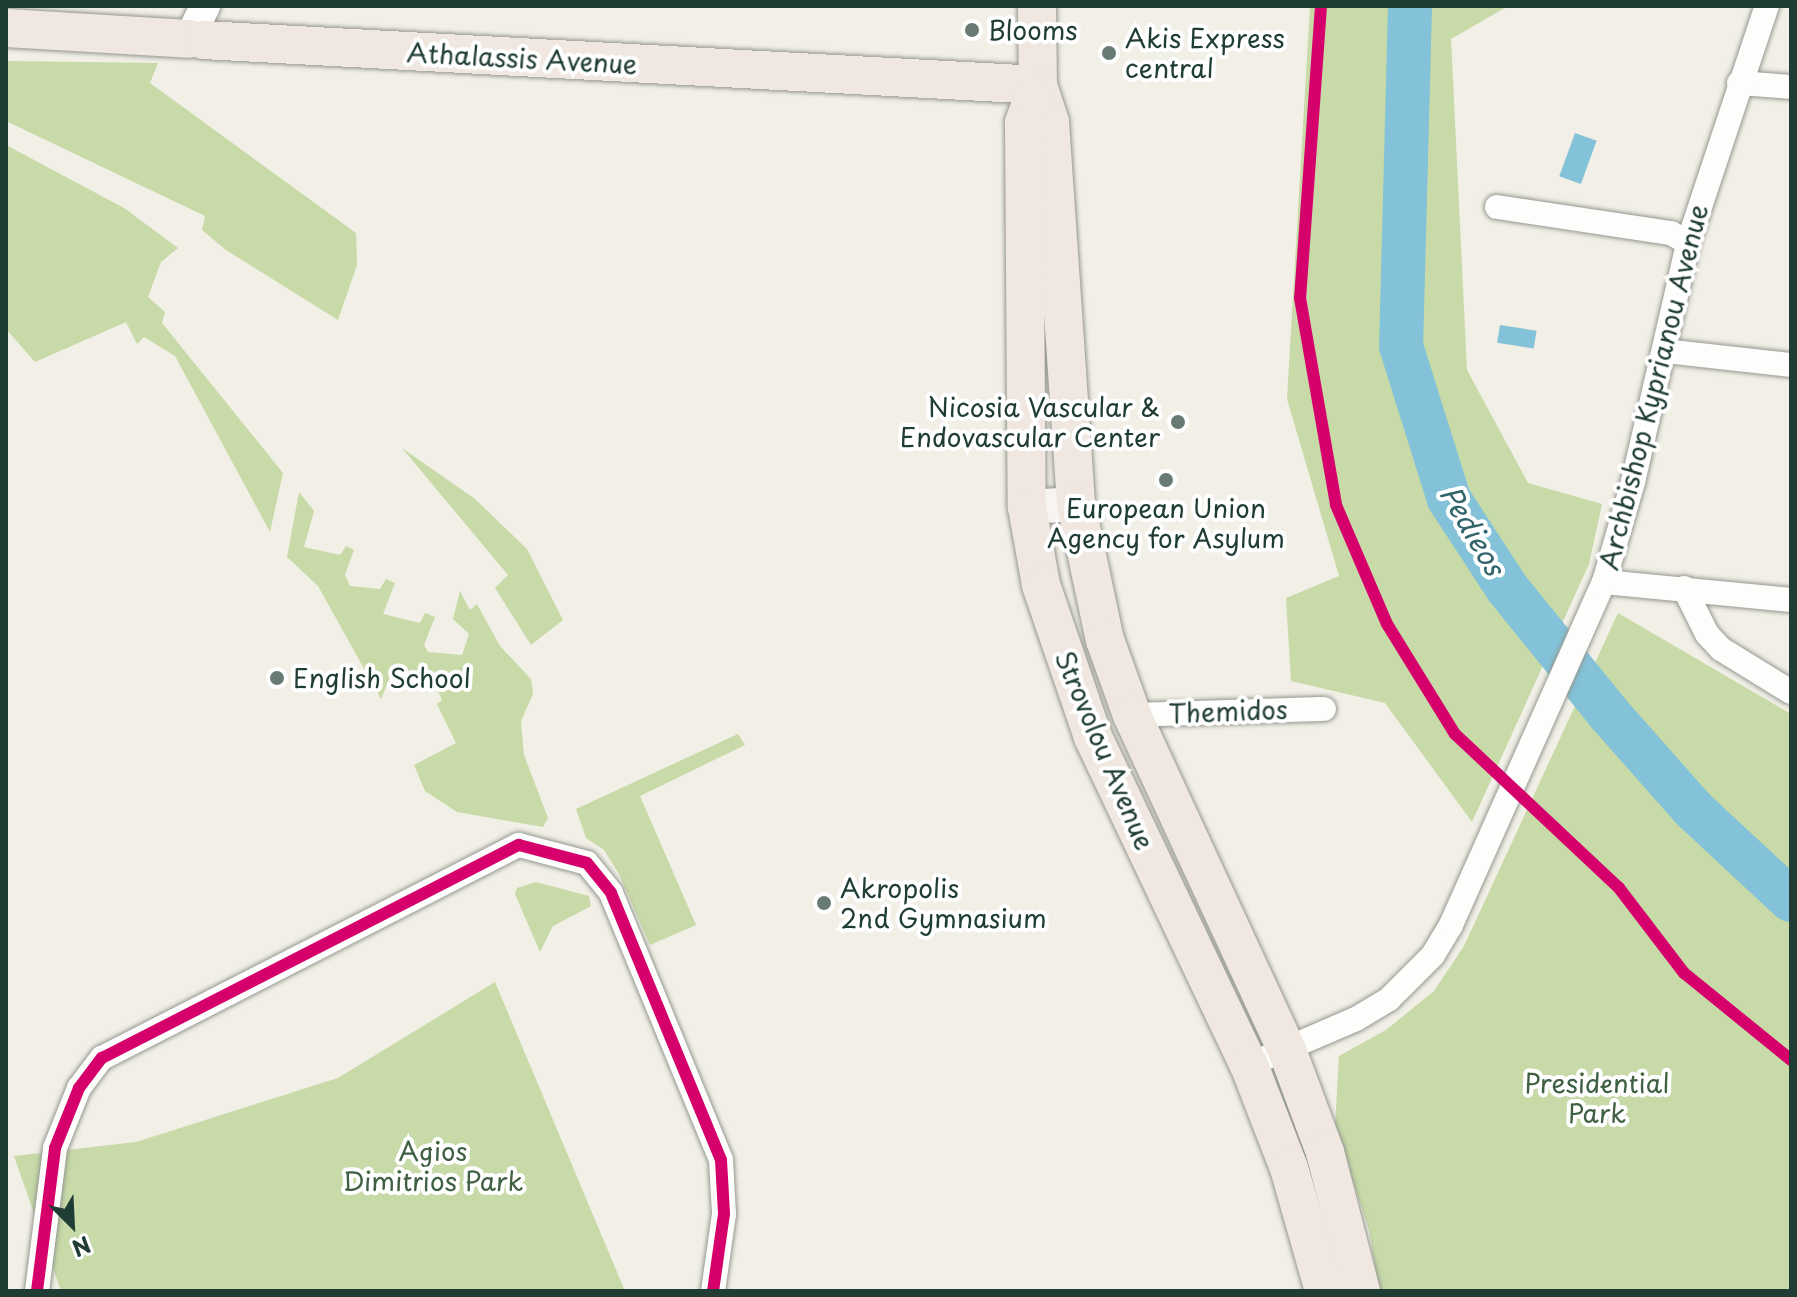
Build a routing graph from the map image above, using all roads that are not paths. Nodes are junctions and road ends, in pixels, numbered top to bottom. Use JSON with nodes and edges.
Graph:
{"nodes":[{"id":1,"x":1037,"y":6,"type":"edge"},
{"id":2,"x":1767,"y":6,"type":"edge"},
{"id":3,"x":6,"y":28,"type":"edge"},
{"id":4,"x":199,"y":29,"type":"edge"},
{"id":5,"x":1739,"y":83,"type":"junction"},
{"id":6,"x":1038,"y":85,"type":"junction"},
{"id":7,"x":1791,"y":87,"type":"edge"},
{"id":8,"x":1497,"y":207,"type":"dead end"},
{"id":9,"x":1688,"y":243,"type":"junction"},
{"id":10,"x":1664,"y":351,"type":"junction"},
{"id":11,"x":1791,"y":365,"type":"edge"},
{"id":12,"x":1076,"y":504,"type":"junction"},
{"id":13,"x":1027,"y":507,"type":"junction"},
{"id":14,"x":1604,"y":582,"type":"junction"},
{"id":15,"x":1684,"y":588,"type":"junction"},
{"id":16,"x":1791,"y":600,"type":"edge"},
{"id":17,"x":1791,"y":692,"type":"edge"},
{"id":18,"x":1324,"y":709,"type":"dead end"},
{"id":19,"x":1132,"y":715,"type":"junction"},
{"id":20,"x":1287,"y":1050,"type":"junction"},
{"id":21,"x":1249,"y":1065,"type":"junction"},
{"id":22,"x":37,"y":1291,"type":"edge"},
{"id":23,"x":713,"y":1291,"type":"edge"},
{"id":24,"x":1324,"y":1291,"type":"edge"},
{"id":25,"x":1361,"y":1291,"type":"edge"}],
"edges":[{"from":1,"to":6,"type":"main road","name":"Strovolou Avenue"},
{"from":2,"to":5,"type":"street","name":"Archbishop Kyprianou Avenue"},
{"from":3,"to":4,"type":"main road","name":"Athalassis Avenue"},
{"from":4,"to":6,"type":"main road","name":"Athalassis Avenue"},
{"from":5,"to":7,"type":"street"},
{"from":5,"to":9,"type":"street","name":"Archbishop Kyprianou Avenue"},
{"from":6,"to":12,"type":"main road","name":"Strovolou Avenue"},
{"from":6,"to":13,"type":"main road","name":"Strovolou Avenue"},
{"from":8,"to":9,"type":"street"},
{"from":9,"to":10,"type":"street","name":"Archbishop Kyprianou Avenue"},
{"from":10,"to":11,"type":"street"},
{"from":10,"to":14,"type":"street","name":"Archbishop Kyprianou Avenue"},
{"from":12,"to":13,"type":"main road"},
{"from":12,"to":19,"type":"main road","name":"Strovolou Avenue"},
{"from":13,"to":21,"type":"main road","name":"Strovolou Avenue"},
{"from":14,"to":15,"type":"street"},
{"from":14,"to":20,"type":"street","name":"Archbishop Kyprianou Avenue"},
{"from":15,"to":16,"type":"street"},
{"from":15,"to":17,"type":"street"},
{"from":18,"to":19,"type":"street","name":"Themidos"},
{"from":19,"to":20,"type":"main road","name":"Strovolou Avenue"},
{"from":20,"to":21,"type":"street","name":"Archbishop Kyprianou Avenue"},
{"from":20,"to":25,"type":"main road","name":"Strovolou Avenue"},
{"from":21,"to":24,"type":"main road","name":"Strovolou Avenue"},
{"from":22,"to":23,"type":"street"}]}
